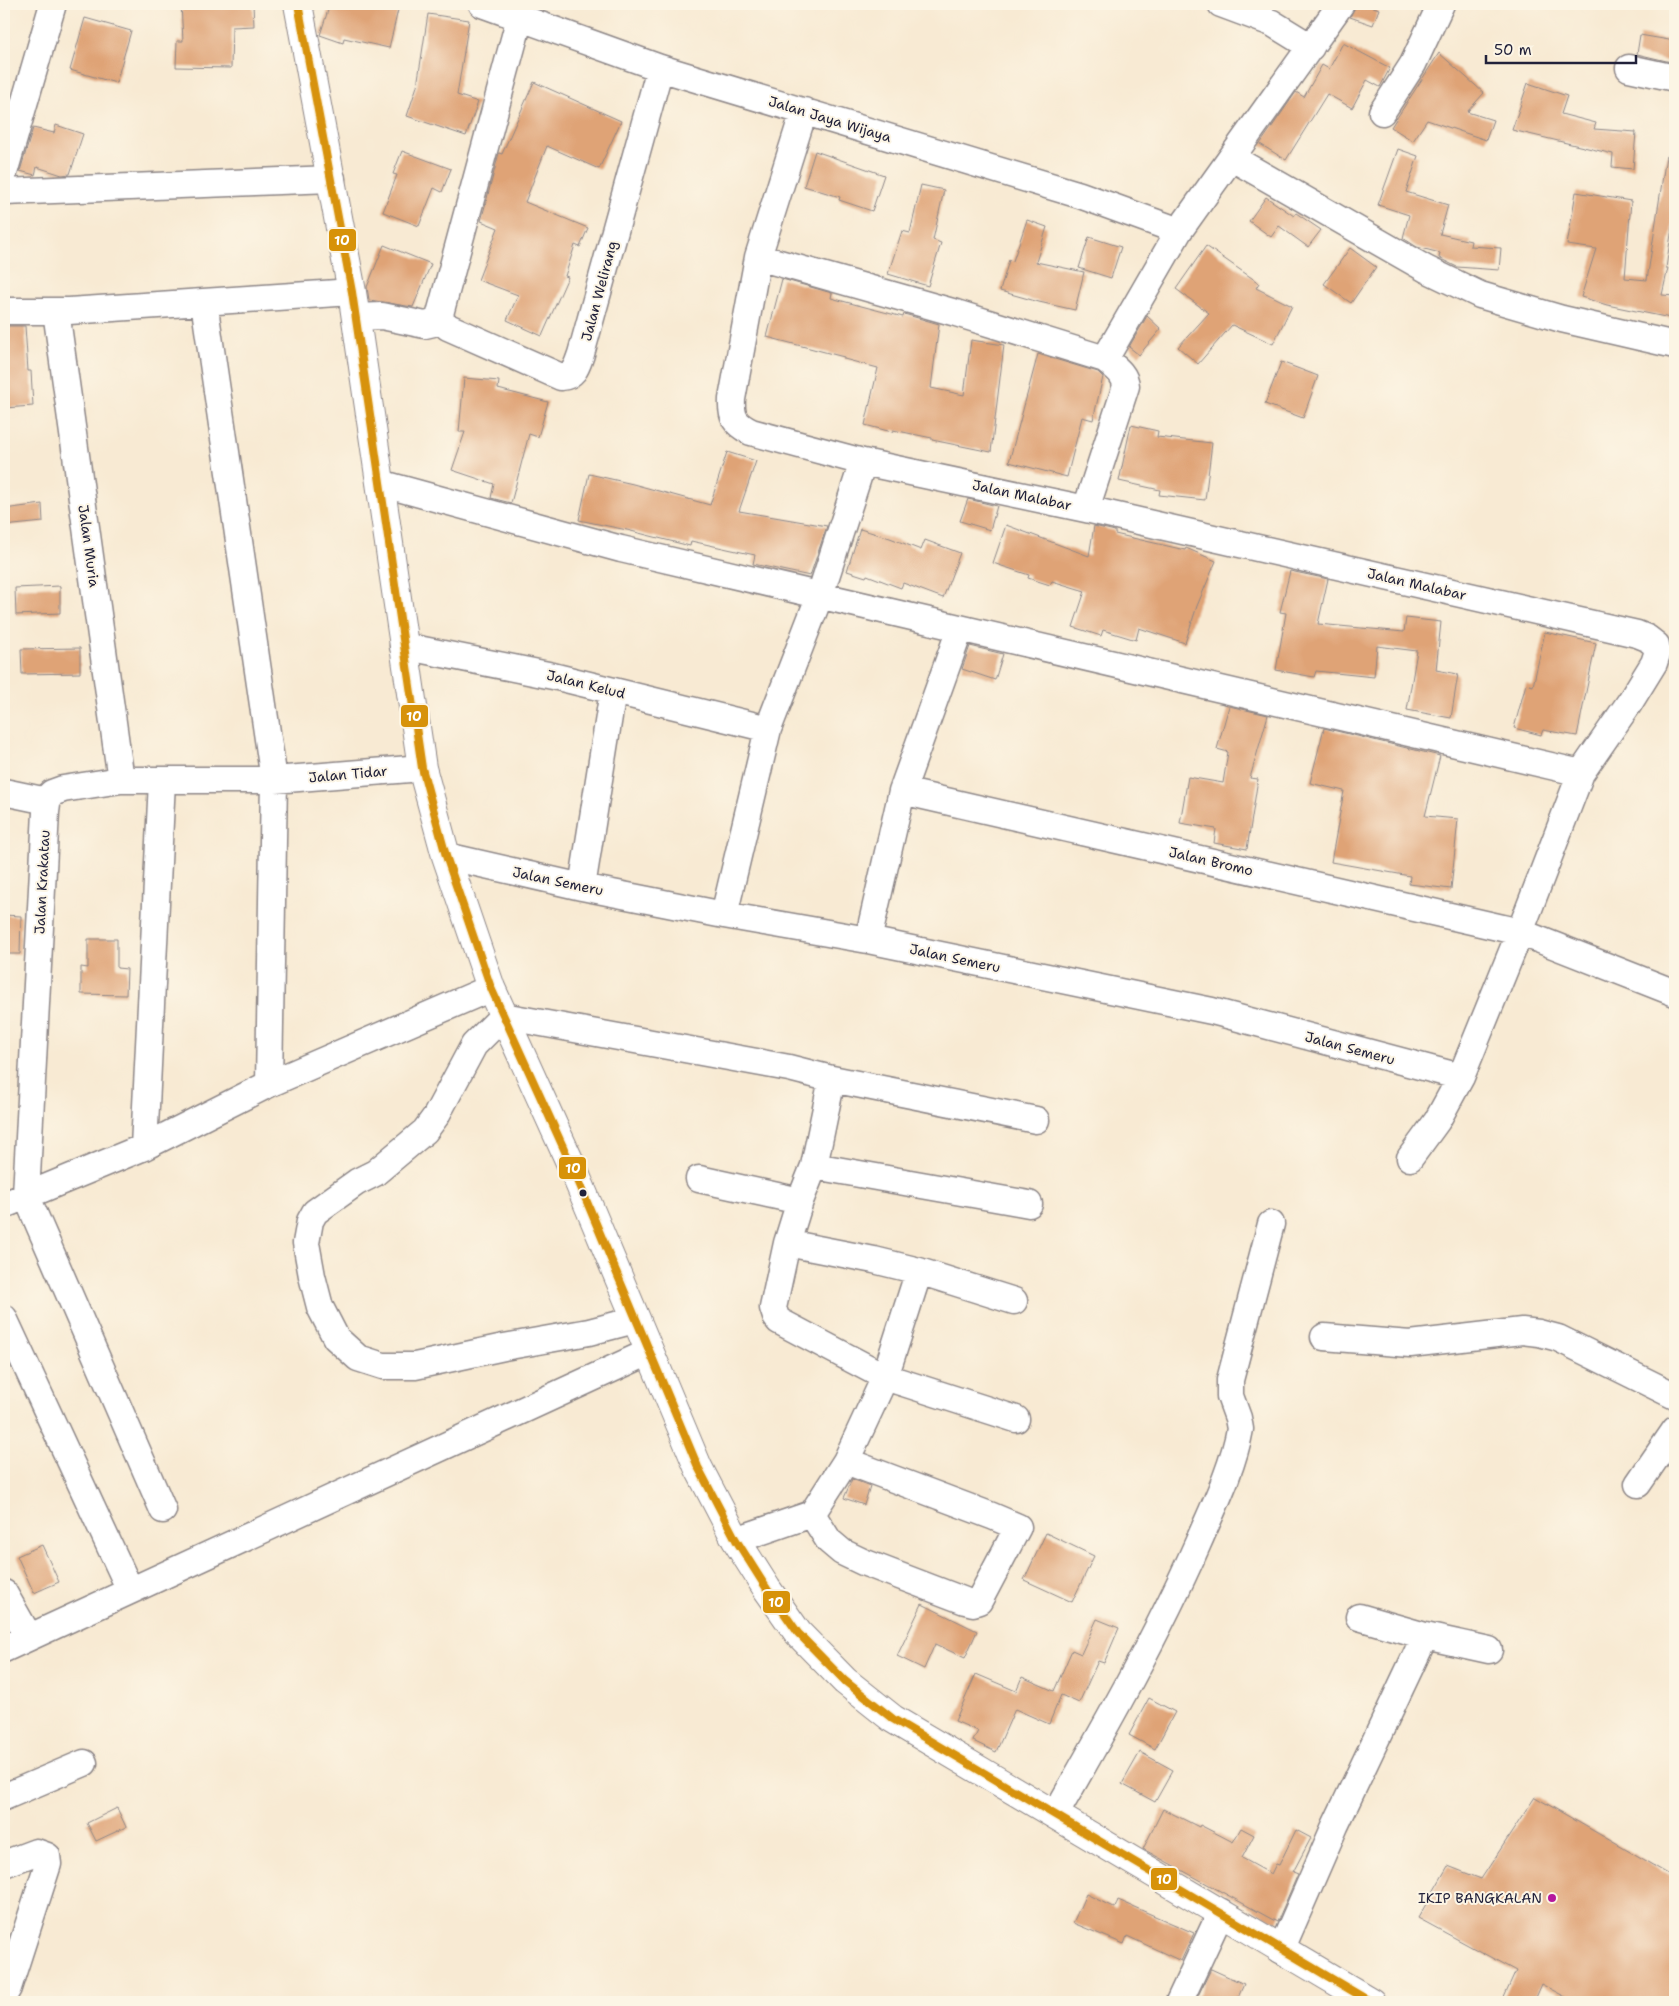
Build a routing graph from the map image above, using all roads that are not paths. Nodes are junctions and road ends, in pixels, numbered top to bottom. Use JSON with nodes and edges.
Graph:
{"nodes":[{"id":1,"x":52,"y":4,"type":"edge"},
{"id":2,"x":298,"y":4,"type":"edge"},
{"id":3,"x":482,"y":4,"type":"edge"},
{"id":4,"x":1221,"y":4,"type":"edge"},
{"id":5,"x":1341,"y":4,"type":"edge"},
{"id":6,"x":1440,"y":4,"type":"edge"},
{"id":7,"x":520,"y":17,"type":"junction"},
{"id":8,"x":1311,"y":47,"type":"junction"},
{"id":9,"x":660,"y":68,"type":"junction"},
{"id":10,"x":1630,"y":68,"type":"dead end"},
{"id":11,"x":1675,"y":78,"type":"edge"},
{"id":12,"x":804,"y":111,"type":"junction"},
{"id":13,"x":1382,"y":112,"type":"dead end"},
{"id":14,"x":1232,"y":158,"type":"junction"},
{"id":15,"x":4,"y":173,"type":"edge"},
{"id":16,"x":332,"y":179,"type":"junction"},
{"id":17,"x":4,"y":192,"type":"edge"},
{"id":18,"x":1179,"y":231,"type":"junction"},
{"id":19,"x":758,"y":257,"type":"junction"},
{"id":20,"x":204,"y":302,"type":"junction"},
{"id":21,"x":354,"y":304,"type":"junction"},
{"id":22,"x":4,"y":311,"type":"edge"},
{"id":23,"x":56,"y":311,"type":"junction"},
{"id":24,"x":442,"y":321,"type":"junction"},
{"id":25,"x":1675,"y":345,"type":"edge"},
{"id":26,"x":1105,"y":359,"type":"junction"},
{"id":27,"x":863,"y":462,"type":"junction"},
{"id":28,"x":380,"y":483,"type":"junction"},
{"id":29,"x":1086,"y":509,"type":"junction"},
{"id":30,"x":820,"y":595,"type":"junction"},
{"id":31,"x":960,"y":629,"type":"junction"},
{"id":32,"x":403,"y":646,"type":"junction"},
{"id":33,"x":1666,"y":656,"type":"edge"},
{"id":34,"x":613,"y":691,"type":"junction"},
{"id":35,"x":768,"y":729,"type":"junction"},
{"id":36,"x":422,"y":768,"type":"junction"},
{"id":37,"x":1581,"y":773,"type":"junction"},
{"id":38,"x":121,"y":780,"type":"junction"},
{"id":39,"x":274,"y":780,"type":"junction"},
{"id":40,"x":162,"y":782,"type":"junction"},
{"id":41,"x":902,"y":791,"type":"junction"},
{"id":42,"x":4,"y":792,"type":"edge"},
{"id":43,"x":47,"y":801,"type":"junction"},
{"id":44,"x":446,"y":856,"type":"junction"},
{"id":45,"x":582,"y":887,"type":"junction"},
{"id":46,"x":724,"y":915,"type":"junction"},
{"id":47,"x":1520,"y":932,"type":"junction"},
{"id":48,"x":868,"y":940,"type":"junction"},
{"id":49,"x":491,"y":988,"type":"junction"},
{"id":50,"x":1675,"y":993,"type":"edge"},
{"id":51,"x":503,"y":1016,"type":"junction"},
{"id":52,"x":1461,"y":1077,"type":"junction"},
{"id":53,"x":832,"y":1078,"type":"junction"},
{"id":54,"x":269,"y":1084,"type":"junction"},
{"id":55,"x":1036,"y":1120,"type":"dead end"},
{"id":56,"x":144,"y":1148,"type":"junction"},
{"id":57,"x":1410,"y":1158,"type":"dead end"},
{"id":58,"x":814,"y":1166,"type":"junction"},
{"id":59,"x":699,"y":1179,"type":"dead end"},
{"id":60,"x":15,"y":1200,"type":"edge"},
{"id":61,"x":800,"y":1201,"type":"junction"},
{"id":62,"x":1029,"y":1204,"type":"dead end"},
{"id":63,"x":1271,"y":1224,"type":"dead end"},
{"id":64,"x":788,"y":1243,"type":"junction"},
{"id":65,"x":919,"y":1271,"type":"junction"},
{"id":66,"x":1014,"y":1301,"type":"dead end"},
{"id":67,"x":4,"y":1318,"type":"edge"},
{"id":68,"x":635,"y":1320,"type":"junction"},
{"id":69,"x":1324,"y":1337,"type":"dead end"},
{"id":70,"x":649,"y":1352,"type":"junction"},
{"id":71,"x":885,"y":1377,"type":"junction"},
{"id":72,"x":1675,"y":1396,"type":"edge"},
{"id":73,"x":1016,"y":1419,"type":"dead end"},
{"id":74,"x":1675,"y":1430,"type":"edge"},
{"id":75,"x":846,"y":1461,"type":"junction"},
{"id":76,"x":1638,"y":1484,"type":"dead end"},
{"id":77,"x":163,"y":1510,"type":"dead end"},
{"id":78,"x":812,"y":1514,"type":"junction"},
{"id":79,"x":736,"y":1540,"type":"junction"},
{"id":80,"x":130,"y":1590,"type":"junction"},
{"id":81,"x":4,"y":1593,"type":"edge"},
{"id":82,"x":1359,"y":1617,"type":"dead end"},
{"id":83,"x":1425,"y":1636,"type":"junction"},
{"id":84,"x":29,"y":1637,"type":"junction"},
{"id":85,"x":4,"y":1649,"type":"edge"},
{"id":86,"x":1489,"y":1650,"type":"dead end"},
{"id":87,"x":84,"y":1762,"type":"dead end"},
{"id":88,"x":4,"y":1797,"type":"edge"},
{"id":89,"x":1055,"y":1815,"type":"junction"},
{"id":90,"x":4,"y":1864,"type":"edge"},
{"id":91,"x":1221,"y":1912,"type":"junction"},
{"id":92,"x":1281,"y":1950,"type":"junction"},
{"id":93,"x":4,"y":1994,"type":"edge"},
{"id":94,"x":1179,"y":2002,"type":"edge"},
{"id":95,"x":1371,"y":2002,"type":"edge"}],
"edges":[{"from":1,"to":15,"type":"street"},
{"from":2,"to":16,"type":"main road"},
{"from":3,"to":7,"type":"street","name":"Jalan Jaya Wijaya"},
{"from":4,"to":8,"type":"street"},
{"from":5,"to":8,"type":"street"},
{"from":6,"to":13,"type":"street"},
{"from":7,"to":9,"type":"street","name":"Jalan Jaya Wijaya"},
{"from":7,"to":24,"type":"street"},
{"from":8,"to":14,"type":"street"},
{"from":9,"to":12,"type":"street","name":"Jalan Jaya Wijaya"},
{"from":9,"to":24,"type":"street","name":"Jalan Welirang"},
{"from":10,"to":11,"type":"street"},
{"from":12,"to":18,"type":"street","name":"Jalan Jaya Wijaya"},
{"from":12,"to":19,"type":"street"},
{"from":14,"to":18,"type":"street"},
{"from":14,"to":25,"type":"street"},
{"from":16,"to":17,"type":"street"},
{"from":16,"to":21,"type":"main road"},
{"from":18,"to":26,"type":"street"},
{"from":19,"to":26,"type":"street"},
{"from":19,"to":27,"type":"street","name":"Jalan Malabar"},
{"from":20,"to":21,"type":"street"},
{"from":20,"to":23,"type":"street"},
{"from":20,"to":39,"type":"street"},
{"from":21,"to":24,"type":"street"},
{"from":21,"to":28,"type":"main road"},
{"from":22,"to":23,"type":"street"},
{"from":23,"to":38,"type":"street","name":"Jalan Muria"},
{"from":26,"to":29,"type":"street"},
{"from":27,"to":29,"type":"street","name":"Jalan Malabar"},
{"from":27,"to":30,"type":"street"},
{"from":28,"to":30,"type":"street"},
{"from":28,"to":32,"type":"main road"},
{"from":29,"to":33,"type":"street","name":"Jalan Malabar"},
{"from":30,"to":31,"type":"street"},
{"from":30,"to":35,"type":"street"},
{"from":31,"to":37,"type":"street"},
{"from":31,"to":41,"type":"street"},
{"from":32,"to":34,"type":"street","name":"Jalan Kelud"},
{"from":32,"to":36,"type":"main road"},
{"from":33,"to":37,"type":"street","name":"Jalan Malabar"},
{"from":34,"to":35,"type":"street","name":"Jalan Kelud"},
{"from":34,"to":45,"type":"street"},
{"from":35,"to":46,"type":"street"},
{"from":36,"to":39,"type":"street","name":"Jalan Tidar"},
{"from":36,"to":44,"type":"main road"},
{"from":37,"to":47,"type":"street","name":"Jalan Malabar"},
{"from":38,"to":40,"type":"street"},
{"from":38,"to":43,"type":"street"},
{"from":39,"to":40,"type":"street"},
{"from":39,"to":54,"type":"street"},
{"from":40,"to":56,"type":"street"},
{"from":41,"to":47,"type":"street","name":"Jalan Bromo"},
{"from":41,"to":48,"type":"street"},
{"from":42,"to":43,"type":"street"},
{"from":43,"to":60,"type":"street","name":"Jalan Krakatau"},
{"from":44,"to":45,"type":"street","name":"Jalan Semeru"},
{"from":44,"to":49,"type":"main road"},
{"from":45,"to":46,"type":"street","name":"Jalan Semeru"},
{"from":46,"to":48,"type":"street","name":"Jalan Semeru"},
{"from":47,"to":50,"type":"street","name":"Jalan Bromo"},
{"from":47,"to":52,"type":"street","name":"Jalan Malabar"},
{"from":48,"to":52,"type":"street","name":"Jalan Semeru"},
{"from":49,"to":51,"type":"main road"},
{"from":49,"to":54,"type":"street"},
{"from":51,"to":53,"type":"street"},
{"from":51,"to":68,"type":"main road"},
{"from":51,"to":68,"type":"street"},
{"from":52,"to":57,"type":"street","name":"Jalan Malabar"},
{"from":53,"to":55,"type":"street"},
{"from":53,"to":58,"type":"street"},
{"from":54,"to":56,"type":"street"},
{"from":56,"to":60,"type":"street"},
{"from":58,"to":61,"type":"street"},
{"from":58,"to":62,"type":"street"},
{"from":59,"to":61,"type":"street"},
{"from":60,"to":77,"type":"street"},
{"from":61,"to":64,"type":"street"},
{"from":63,"to":89,"type":"street"},
{"from":64,"to":65,"type":"street"},
{"from":64,"to":71,"type":"street"},
{"from":65,"to":66,"type":"street"},
{"from":65,"to":71,"type":"street"},
{"from":67,"to":80,"type":"street"},
{"from":68,"to":70,"type":"main road"},
{"from":69,"to":72,"type":"street"},
{"from":70,"to":79,"type":"main road"},
{"from":70,"to":80,"type":"street"},
{"from":71,"to":73,"type":"street"},
{"from":71,"to":75,"type":"street"},
{"from":74,"to":76,"type":"street"},
{"from":75,"to":78,"type":"street"},
{"from":75,"to":78,"type":"street"},
{"from":78,"to":79,"type":"street"},
{"from":79,"to":89,"type":"main road"},
{"from":80,"to":84,"type":"street"},
{"from":81,"to":84,"type":"street"},
{"from":82,"to":83,"type":"street"},
{"from":83,"to":86,"type":"street"},
{"from":83,"to":92,"type":"street"},
{"from":84,"to":85,"type":"street"},
{"from":87,"to":88,"type":"street"},
{"from":89,"to":91,"type":"main road"},
{"from":90,"to":93,"type":"street"},
{"from":91,"to":92,"type":"main road"},
{"from":91,"to":94,"type":"street"},
{"from":92,"to":95,"type":"main road"}]}
